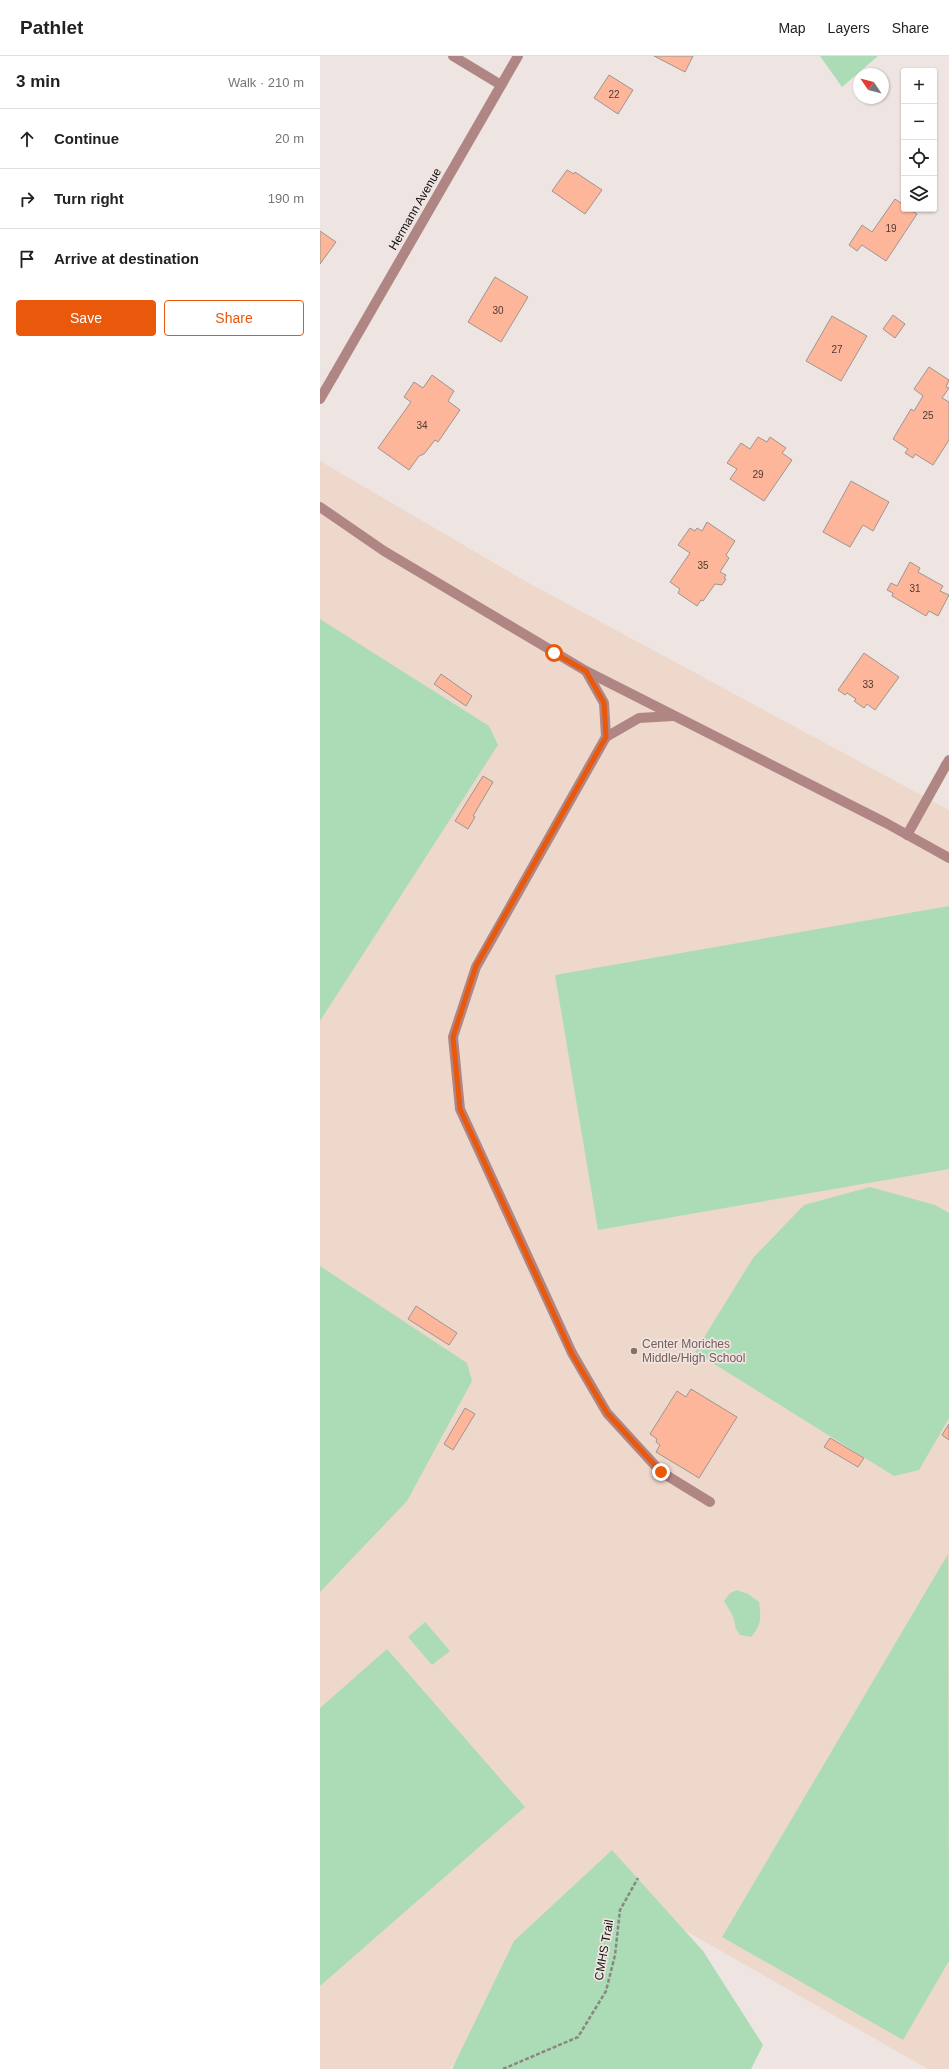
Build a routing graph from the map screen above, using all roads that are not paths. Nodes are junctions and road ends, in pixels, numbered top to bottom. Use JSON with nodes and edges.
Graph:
{"nodes":[{"id":1,"x":453,"y":56,"type":"edge"},
{"id":2,"x":518,"y":56,"type":"edge"},
{"id":3,"x":501,"y":85,"type":"junction"},
{"id":4,"x":320,"y":399,"type":"edge"},
{"id":5,"x":320,"y":507,"type":"edge"},
{"id":6,"x":586,"y":671,"type":"junction"},
{"id":7,"x":674,"y":716,"type":"junction"},
{"id":8,"x":606,"y":737,"type":"junction"},
{"id":9,"x":947,"y":762,"type":"edge"},
{"id":10,"x":907,"y":835,"type":"junction"},
{"id":11,"x":949,"y":858,"type":"edge"},
{"id":12,"x":710,"y":1502,"type":"dead end"}],
"edges":[{"from":1,"to":3,"type":"street"},
{"from":2,"to":3,"type":"street","name":"Hermann Avenue"},
{"from":3,"to":4,"type":"street","name":"Hermann Avenue"},
{"from":5,"to":6,"type":"street"},
{"from":6,"to":7,"type":"street"},
{"from":6,"to":8,"type":"street"},
{"from":7,"to":8,"type":"street"},
{"from":7,"to":10,"type":"street"},
{"from":8,"to":12,"type":"street"},
{"from":9,"to":10,"type":"street"},
{"from":10,"to":11,"type":"street"}]}
